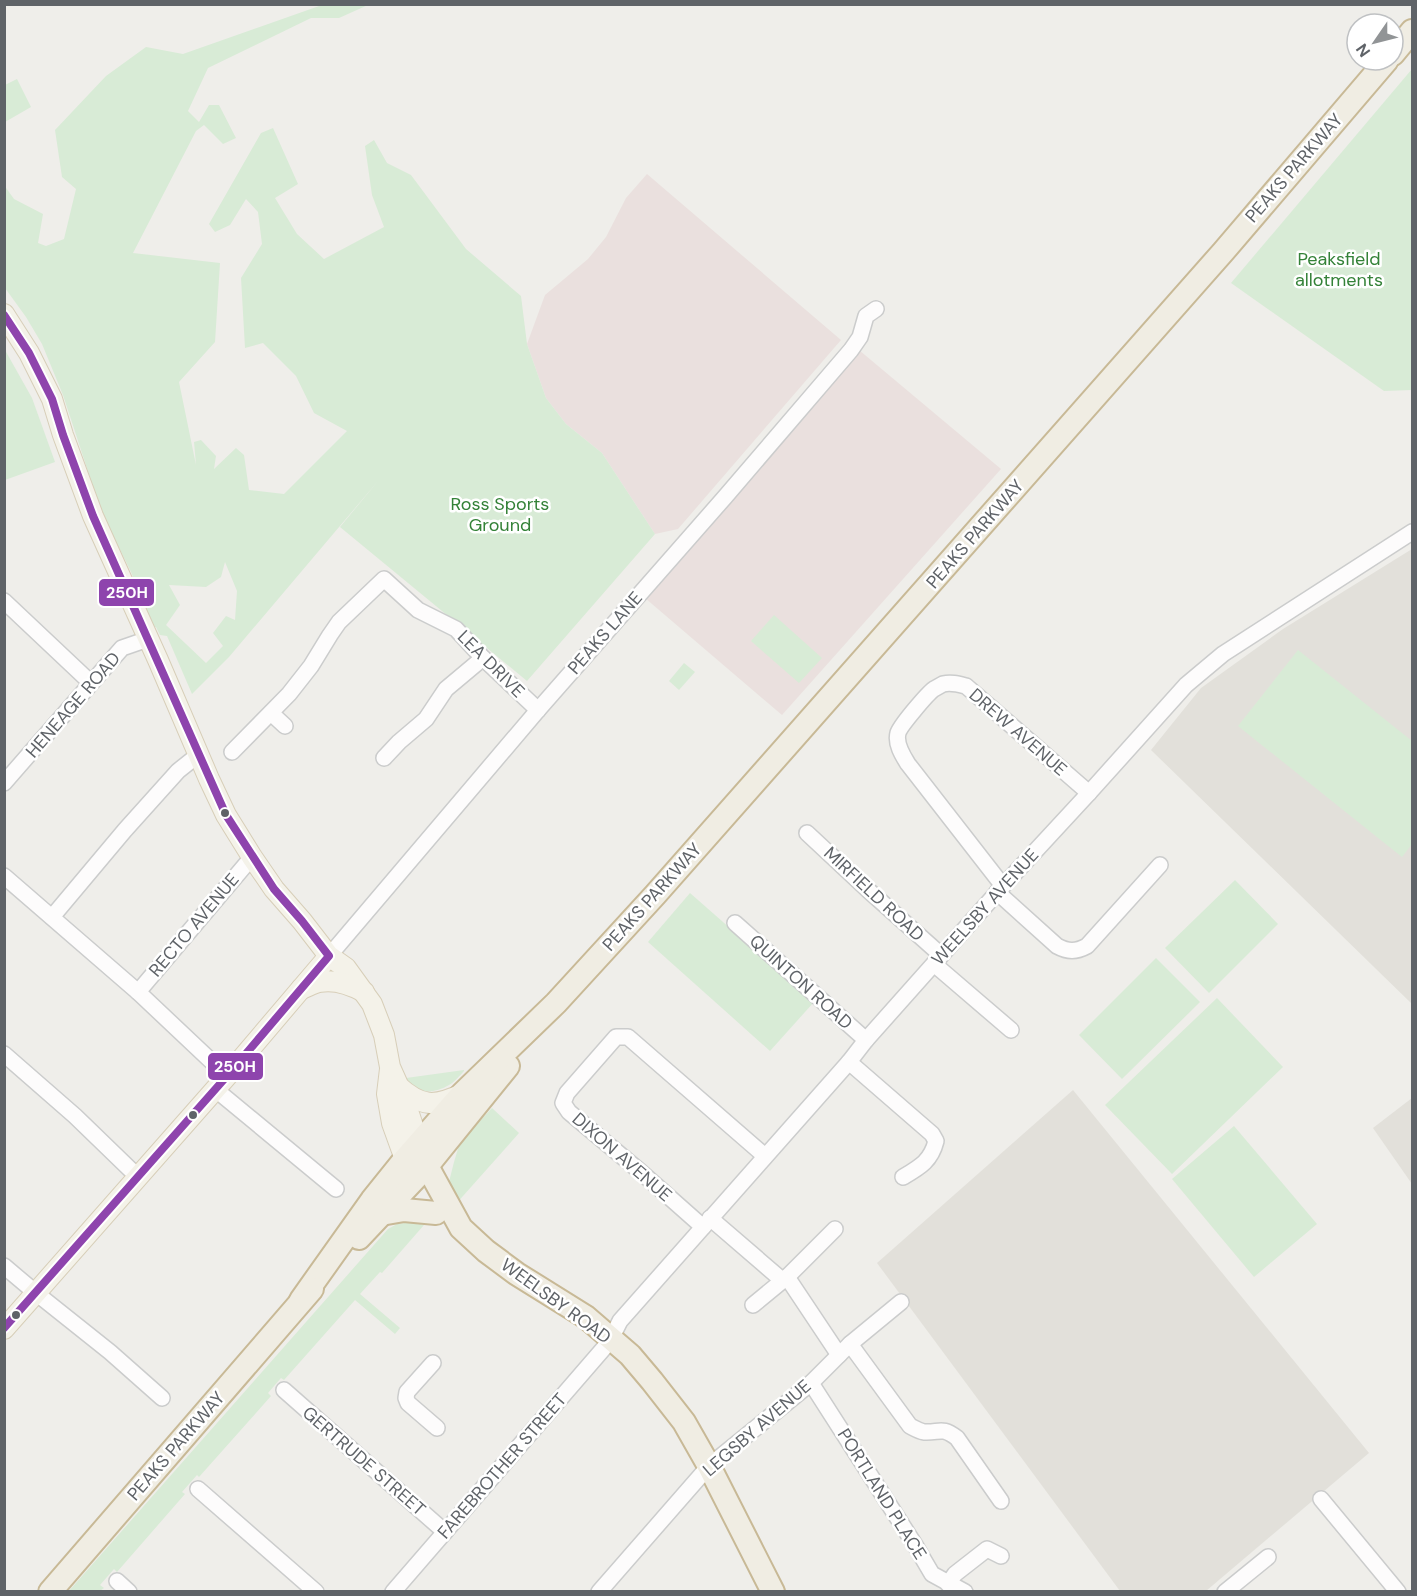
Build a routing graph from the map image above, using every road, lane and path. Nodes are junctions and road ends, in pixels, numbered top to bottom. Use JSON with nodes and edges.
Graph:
{"nodes":[{"id":1,"x":1377,"y":72,"type":"edge"},
{"id":2,"x":876,"y":309,"type":"dead end"},
{"id":3,"x":4,"y":314,"type":"edge"},
{"id":4,"x":1413,"y":532,"type":"edge"},
{"id":5,"x":6,"y":605,"type":"edge"},
{"id":6,"x":148,"y":639,"type":"junction"},
{"id":7,"x":483,"y":658,"type":"junction"},
{"id":8,"x":91,"y":683,"type":"junction"},
{"id":9,"x":538,"y":710,"type":"junction"},
{"id":10,"x":272,"y":713,"type":"junction"},
{"id":11,"x":285,"y":726,"type":"dead end"},
{"id":12,"x":232,"y":752,"type":"dead end"},
{"id":13,"x":198,"y":755,"type":"junction"},
{"id":14,"x":384,"y":758,"type":"dead end"},
{"id":15,"x":4,"y":783,"type":"edge"},
{"id":16,"x":1089,"y":793,"type":"junction"},
{"id":17,"x":807,"y":833,"type":"dead end"},
{"id":18,"x":252,"y":857,"type":"junction"},
{"id":19,"x":1160,"y":865,"type":"dead end"},
{"id":20,"x":4,"y":876,"type":"edge"},
{"id":21,"x":1000,"y":889,"type":"junction"},
{"id":22,"x":52,"y":917,"type":"junction"},
{"id":23,"x":735,"y":923,"type":"dead end"},
{"id":24,"x":329,"y":956,"type":"junction"},
{"id":25,"x":937,"y":959,"type":"junction"},
{"id":26,"x":301,"y":989,"type":"junction"},
{"id":27,"x":138,"y":992,"type":"junction"},
{"id":28,"x":364,"y":992,"type":"junction"},
{"id":29,"x":556,"y":1003,"type":"junction"},
{"id":30,"x":1011,"y":1030,"type":"dead end"},
{"id":31,"x":866,"y":1040,"type":"junction"},
{"id":32,"x":4,"y":1054,"type":"edge"},
{"id":33,"x":849,"y":1062,"type":"junction"},
{"id":34,"x":390,"y":1067,"type":"junction"},
{"id":35,"x":221,"y":1083,"type":"junction"},
{"id":36,"x":398,"y":1086,"type":"junction"},
{"id":37,"x":462,"y":1094,"type":"junction"},
{"id":38,"x":765,"y":1156,"type":"junction"},
{"id":39,"x":416,"y":1162,"type":"junction"},
{"id":40,"x":138,"y":1177,"type":"junction"},
{"id":41,"x":903,"y":1177,"type":"dead end"},
{"id":42,"x":336,"y":1190,"type":"dead end"},
{"id":43,"x":436,"y":1213,"type":"junction"},
{"id":44,"x":381,"y":1214,"type":"junction"},
{"id":45,"x":706,"y":1223,"type":"junction"},
{"id":46,"x":461,"y":1228,"type":"junction"},
{"id":47,"x":835,"y":1229,"type":"dead end"},
{"id":48,"x":4,"y":1266,"type":"edge"},
{"id":49,"x":785,"y":1278,"type":"junction"},
{"id":50,"x":36,"y":1293,"type":"junction"},
{"id":51,"x":302,"y":1300,"type":"junction"},
{"id":52,"x":902,"y":1302,"type":"dead end"},
{"id":53,"x":753,"y":1305,"type":"dead end"},
{"id":54,"x":4,"y":1329,"type":"edge"},
{"id":55,"x":611,"y":1340,"type":"junction"},
{"id":56,"x":845,"y":1350,"type":"junction"},
{"id":57,"x":433,"y":1363,"type":"dead end"},
{"id":58,"x":811,"y":1383,"type":"junction"},
{"id":59,"x":284,"y":1390,"type":"dead end"},
{"id":60,"x":162,"y":1398,"type":"dead end"},
{"id":61,"x":437,"y":1428,"type":"dead end"},
{"id":62,"x":709,"y":1466,"type":"junction"},
{"id":63,"x":198,"y":1489,"type":"dead end"},
{"id":64,"x":1321,"y":1499,"type":"dead end"},
{"id":65,"x":1001,"y":1501,"type":"dead end"},
{"id":66,"x":445,"y":1532,"type":"junction"},
{"id":67,"x":1001,"y":1556,"type":"dead end"},
{"id":68,"x":1268,"y":1557,"type":"dead end"},
{"id":69,"x":948,"y":1584,"type":"junction"},
{"id":70,"x":50,"y":1592,"type":"edge"},
{"id":71,"x":316,"y":1592,"type":"edge"},
{"id":72,"x":393,"y":1592,"type":"edge"},
{"id":73,"x":599,"y":1592,"type":"edge"},
{"id":74,"x":773,"y":1592,"type":"edge"},
{"id":75,"x":965,"y":1592,"type":"edge"},
{"id":76,"x":1225,"y":1592,"type":"edge"},
{"id":77,"x":1398,"y":1592,"type":"edge"}],
"edges":[{"from":1,"to":29,"type":"highway","name":"PEAKS PARKWAY"},
{"from":2,"to":9,"type":"street","name":"PEAKS LANE"},
{"from":3,"to":6,"type":"main road","name":"WEELSBY ROAD"},
{"from":4,"to":16,"type":"street","name":"WEELSBY AVENUE"},
{"from":5,"to":8,"type":"street"},
{"from":6,"to":8,"type":"street","name":"HENEAGE ROAD"},
{"from":6,"to":13,"type":"main road","name":"WEELSBY ROAD"},
{"from":7,"to":9,"type":"street","name":"LEA DRIVE"},
{"from":7,"to":10,"type":"street","name":"LEA DRIVE"},
{"from":7,"to":14,"type":"street"},
{"from":8,"to":15,"type":"street","name":"HENEAGE ROAD"},
{"from":9,"to":24,"type":"street","name":"PEAKS LANE"},
{"from":10,"to":11,"type":"street"},
{"from":10,"to":12,"type":"street"},
{"from":13,"to":18,"type":"main road","name":"WEELSBY ROAD"},
{"from":13,"to":22,"type":"street"},
{"from":16,"to":21,"type":"street","name":"WEELSBY AVENUE"},
{"from":16,"to":21,"type":"street","name":"DREW AVENUE"},
{"from":17,"to":25,"type":"street","name":"MIRFIELD ROAD"},
{"from":18,"to":24,"type":"main road","name":"WEELSBY ROAD"},
{"from":18,"to":27,"type":"street","name":"RECTO AVENUE"},
{"from":19,"to":21,"type":"street"},
{"from":20,"to":22,"type":"street"},
{"from":21,"to":25,"type":"street","name":"WEELSBY AVENUE"},
{"from":22,"to":27,"type":"street"},
{"from":23,"to":31,"type":"street","name":"QUINTON ROAD"},
{"from":24,"to":26,"type":"main road"},
{"from":24,"to":28,"type":"main road","name":"WEELSBY ROAD"},
{"from":25,"to":30,"type":"street","name":"MIRFIELD ROAD"},
{"from":25,"to":31,"type":"street","name":"WEELSBY AVENUE"},
{"from":26,"to":28,"type":"main road"},
{"from":26,"to":35,"type":"main road"},
{"from":27,"to":35,"type":"street"},
{"from":28,"to":34,"type":"main road","name":"WEELSBY ROAD"},
{"from":29,"to":37,"type":"highway","name":"PEAKS PARKWAY"},
{"from":29,"to":39,"type":"highway","name":"PEAKS PARKWAY"},
{"from":31,"to":33,"type":"street","name":"WEELSBY AVENUE"},
{"from":32,"to":40,"type":"street"},
{"from":33,"to":38,"type":"street","name":"WEELSBY AVENUE"},
{"from":33,"to":41,"type":"street"},
{"from":34,"to":36,"type":"main road","name":"WEELSBY ROAD"},
{"from":34,"to":39,"type":"main road","name":"WEELSBY ROAD"},
{"from":35,"to":40,"type":"main road"},
{"from":35,"to":42,"type":"street"},
{"from":36,"to":37,"type":"main road"},
{"from":36,"to":39,"type":"main road","name":"WEELSBY ROAD"},
{"from":37,"to":39,"type":"highway","name":"PEAKS PARKWAY"},
{"from":38,"to":45,"type":"street","name":"WEELSBY AVENUE"},
{"from":38,"to":45,"type":"street","name":"DIXON AVENUE"},
{"from":39,"to":43,"type":"highway"},
{"from":39,"to":44,"type":"highway","name":"PEAKS PARKWAY"},
{"from":39,"to":46,"type":"highway","name":"WEELSBY ROAD"},
{"from":39,"to":51,"type":"highway","name":"PEAKS PARKWAY"},
{"from":40,"to":50,"type":"main road"},
{"from":43,"to":44,"type":"highway"},
{"from":43,"to":46,"type":"highway"},
{"from":44,"to":51,"type":"highway","name":"PEAKS PARKWAY"},
{"from":45,"to":49,"type":"street"},
{"from":45,"to":55,"type":"street","name":"WEELSBY AVENUE"},
{"from":46,"to":55,"type":"highway","name":"WEELSBY ROAD"},
{"from":47,"to":49,"type":"street"},
{"from":48,"to":50,"type":"street"},
{"from":49,"to":53,"type":"street"},
{"from":49,"to":56,"type":"street"},
{"from":50,"to":54,"type":"main road"},
{"from":50,"to":60,"type":"street"},
{"from":51,"to":70,"type":"highway","name":"PEAKS PARKWAY"},
{"from":52,"to":56,"type":"street","name":"LEGSBY AVENUE"},
{"from":55,"to":62,"type":"highway","name":"WEELSBY ROAD"},
{"from":55,"to":66,"type":"street","name":"FAREBROTHER STREET"},
{"from":56,"to":58,"type":"street","name":"LEGSBY AVENUE"},
{"from":56,"to":65,"type":"street"},
{"from":57,"to":61,"type":"street"},
{"from":58,"to":62,"type":"street","name":"LEGSBY AVENUE"},
{"from":58,"to":69,"type":"street","name":"PORTLAND PLACE"},
{"from":59,"to":66,"type":"street","name":"GERTRUDE STREET"},
{"from":62,"to":73,"type":"street","name":"LEGSBY AVENUE"},
{"from":62,"to":74,"type":"highway","name":"WEELSBY ROAD"},
{"from":63,"to":71,"type":"street"},
{"from":64,"to":77,"type":"street"},
{"from":66,"to":72,"type":"street","name":"FAREBROTHER STREET"},
{"from":67,"to":69,"type":"street"},
{"from":68,"to":76,"type":"street"},
{"from":69,"to":75,"type":"street","name":"PORTLAND PLACE"}]}
